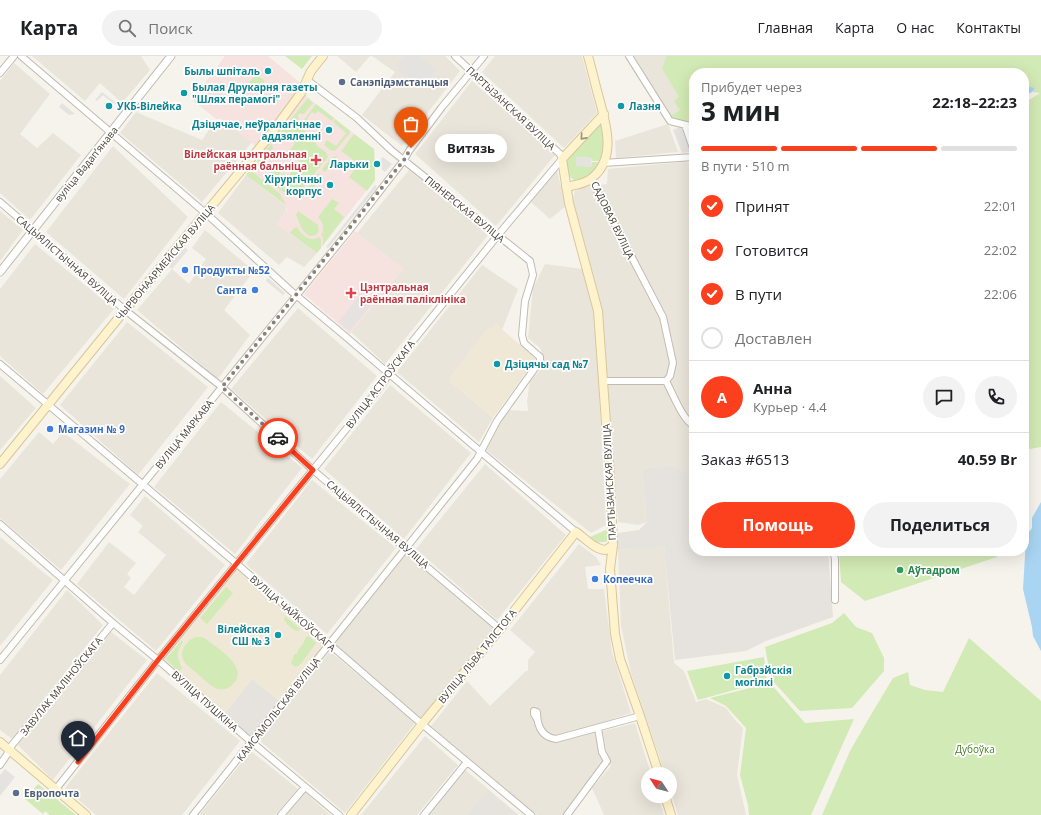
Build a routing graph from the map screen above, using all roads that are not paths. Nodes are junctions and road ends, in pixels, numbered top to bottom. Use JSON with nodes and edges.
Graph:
{"nodes":[{"id":1,"x":14,"y":56,"type":"edge"},
{"id":2,"x":21,"y":56,"type":"edge"},
{"id":3,"x":171,"y":56,"type":"edge"},
{"id":4,"x":323,"y":56,"type":"edge"},
{"id":5,"x":455,"y":56,"type":"edge"},
{"id":6,"x":484,"y":56,"type":"edge"},
{"id":7,"x":588,"y":56,"type":"edge"},
{"id":8,"x":629,"y":56,"type":"edge"},
{"id":9,"x":471,"y":71,"type":"junction"},
{"id":10,"x":0,"y":74,"type":"edge"},
{"id":11,"x":307,"y":80,"type":"junction"},
{"id":12,"x":604,"y":114,"type":"junction"},
{"id":13,"x":686,"y":125,"type":"junction"},
{"id":14,"x":689,"y":126,"type":"edge"},
{"id":15,"x":111,"y":133,"type":"junction"},
{"id":16,"x":689,"y":135,"type":"edge"},
{"id":17,"x":689,"y":157,"type":"edge"},
{"id":18,"x":404,"y":160,"type":"junction"},
{"id":19,"x":562,"y":160,"type":"junction"},
{"id":20,"x":603,"y":163,"type":"junction"},
{"id":21,"x":591,"y":179,"type":"junction"},
{"id":22,"x":566,"y":187,"type":"junction"},
{"id":23,"x":0,"y":202,"type":"edge"},
{"id":24,"x":205,"y":213,"type":"junction"},
{"id":25,"x":33,"y":229,"type":"junction"},
{"id":26,"x":498,"y":235,"type":"junction"},
{"id":27,"x":530,"y":261,"type":"joint"},
{"id":28,"x":0,"y":272,"type":"edge"},
{"id":29,"x":296,"y":295,"type":"junction"},
{"id":30,"x":125,"y":310,"type":"junction"},
{"id":31,"x":0,"y":364,"type":"edge"},
{"id":32,"x":389,"y":373,"type":"junction"},
{"id":33,"x":603,"y":381,"type":"junction"},
{"id":34,"x":666,"y":381,"type":"junction"},
{"id":35,"x":222,"y":387,"type":"junction"},
{"id":36,"x":48,"y":405,"type":"junction"},
{"id":37,"x":689,"y":423,"type":"edge"},
{"id":38,"x":481,"y":452,"type":"junction"},
{"id":39,"x":0,"y":464,"type":"edge"},
{"id":40,"x":313,"y":470,"type":"junction"},
{"id":41,"x":143,"y":485,"type":"junction"},
{"id":42,"x":0,"y":524,"type":"edge"},
{"id":43,"x":576,"y":532,"type":"junction"},
{"id":44,"x":613,"y":545,"type":"junction"},
{"id":45,"x":595,"y":547,"type":"junction"},
{"id":46,"x":406,"y":549,"type":"junction"},
{"id":47,"x":834,"y":556,"type":"edge"},
{"id":48,"x":237,"y":564,"type":"junction"},
{"id":49,"x":610,"y":569,"type":"junction"},
{"id":50,"x":65,"y":581,"type":"junction"},
{"id":51,"x":835,"y":600,"type":"dead end"},
{"id":52,"x":113,"y":622,"type":"junction"},
{"id":53,"x":500,"y":629,"type":"junction"},
{"id":54,"x":329,"y":644,"type":"junction"},
{"id":55,"x":0,"y":660,"type":"edge"},
{"id":56,"x":158,"y":660,"type":"junction"},
{"id":57,"x":640,"y":716,"type":"junction"},
{"id":58,"x":537,"y":719,"type":"dead end"},
{"id":59,"x":422,"y":724,"type":"junction"},
{"id":60,"x":598,"y":728,"type":"junction"},
{"id":61,"x":0,"y":742,"type":"edge"},
{"id":62,"x":252,"y":742,"type":"junction"},
{"id":63,"x":10,"y":750,"type":"junction"},
{"id":64,"x":467,"y":762,"type":"junction"},
{"id":65,"x":0,"y":765,"type":"edge"},
{"id":66,"x":657,"y":767,"type":"edge"},
{"id":67,"x":305,"y":787,"type":"junction"},
{"id":68,"x":56,"y":789,"type":"junction"},
{"id":69,"x":667,"y":803,"type":"edge"},
{"id":70,"x":86,"y":815,"type":"edge"},
{"id":71,"x":193,"y":815,"type":"edge"},
{"id":72,"x":281,"y":815,"type":"edge"},
{"id":73,"x":338,"y":815,"type":"edge"},
{"id":74,"x":351,"y":815,"type":"edge"},
{"id":75,"x":424,"y":815,"type":"edge"},
{"id":76,"x":530,"y":815,"type":"edge"},
{"id":77,"x":567,"y":815,"type":"edge"},
{"id":78,"x":671,"y":815,"type":"edge"}],
"edges":[{"from":1,"to":10,"type":"street"},
{"from":2,"to":15,"type":"street"},
{"from":3,"to":15,"type":"street","name":"вуліца Вадапʼянава"},
{"from":4,"to":11,"type":"main road","name":"ЧЫРВОНААРМЕЙСКАЯ ВУЛІЦА"},
{"from":5,"to":9,"type":"street","name":"ПАРТЫЗАНСКАЯ ВУЛІЦА"},
{"from":6,"to":9,"type":"street","name":"ВУЛІЦА МАРКАВА"},
{"from":7,"to":12,"type":"main road","name":"САДОВАЯ ВУЛІЦА"},
{"from":8,"to":13,"type":"street"},
{"from":9,"to":18,"type":"street","name":"ВУЛІЦА МАРКАВА"},
{"from":9,"to":19,"type":"street","name":"ПАРТЫЗАНСКАЯ ВУЛІЦА"},
{"from":11,"to":18,"type":"street","name":"ПІЯНЕРСКАЯ ВУЛІЦА"},
{"from":11,"to":24,"type":"main road","name":"ЧЫРВОНААРМЕЙСКАЯ ВУЛІЦА"},
{"from":12,"to":19,"type":"main road","name":"ВУЛІЦА АСТРОЎСКАГА","one_way":true},
{"from":12,"to":20,"type":"main road","name":"САДОВАЯ ВУЛІЦА"},
{"from":13,"to":14,"type":"street"},
{"from":13,"to":16,"type":"street"},
{"from":15,"to":24,"type":"street"},
{"from":15,"to":25,"type":"street","name":"вуліца Вадапʼянава"},
{"from":17,"to":20,"type":"street"},
{"from":18,"to":26,"type":"street","name":"ПІЯНЕРСКАЯ ВУЛІЦА"},
{"from":18,"to":29,"type":"street","name":"ВУЛІЦА МАРКАВА"},
{"from":19,"to":22,"type":"main road","name":"ПАРТЫЗАНСКАЯ ВУЛІЦА"},
{"from":19,"to":26,"type":"street","name":"ВУЛІЦА АСТРОЎСКАГА"},
{"from":20,"to":21,"type":"main road","name":"САДОВАЯ ВУЛІЦА"},
{"from":21,"to":22,"type":"main road"},
{"from":21,"to":34,"type":"street","name":"САДОВАЯ ВУЛІЦА"},
{"from":22,"to":33,"type":"main road","name":"ПАРТЫЗАНСКАЯ ВУЛІЦА"},
{"from":23,"to":25,"type":"street","name":"САЦЫЯЛІСТЫЧНАЯ ВУЛІЦА"},
{"from":24,"to":29,"type":"street"},
{"from":24,"to":30,"type":"main road","name":"ЧЫРВОНААРМЕЙСКАЯ ВУЛІЦА"},
{"from":25,"to":28,"type":"street","name":"вуліца Вадапʼянава"},
{"from":25,"to":30,"type":"street","name":"САЦЫЯЛІСТЫЧНАЯ ВУЛІЦА"},
{"from":26,"to":27,"type":"street","name":"ПІЯНЕРСКАЯ ВУЛІЦА"},
{"from":26,"to":32,"type":"street","name":"ВУЛІЦА АСТРОЎСКАГА"},
{"from":27,"to":38,"type":"street","name":"КАМСАМОЛЬСКАЯ ВУЛІЦА"},
{"from":29,"to":32,"type":"street"},
{"from":29,"to":35,"type":"street","name":"ВУЛІЦА МАРКАВА"},
{"from":30,"to":35,"type":"street","name":"САЦЫЯЛІСТЫЧНАЯ ВУЛІЦА"},
{"from":30,"to":36,"type":"main road","name":"ЧЫРВОНААРМЕЙСКАЯ ВУЛІЦА"},
{"from":31,"to":36,"type":"street","name":"ВУЛІЦА ЧАЙКОЎСКАГА"},
{"from":32,"to":38,"type":"street"},
{"from":32,"to":40,"type":"street","name":"ВУЛІЦА АСТРОЎСКАГА"},
{"from":33,"to":34,"type":"street"},
{"from":33,"to":44,"type":"main road","name":"ПАРТЫЗАНСКАЯ ВУЛІЦА"},
{"from":34,"to":37,"type":"street"},
{"from":35,"to":40,"type":"street","name":"САЦЫЯЛІСТЫЧНАЯ ВУЛІЦА"},
{"from":35,"to":41,"type":"street","name":"ВУЛІЦА МАРКАВА"},
{"from":36,"to":39,"type":"main road","name":"ЧЫРВОНААРМЕЙСКАЯ ВУЛІЦА"},
{"from":36,"to":41,"type":"street","name":"ВУЛІЦА ЧАЙКОЎСКАГА"},
{"from":38,"to":43,"type":"street"},
{"from":38,"to":46,"type":"street","name":"КАМСАМОЛЬСКАЯ ВУЛІЦА"},
{"from":40,"to":46,"type":"street","name":"САЦЫЯЛІСТЫЧНАЯ ВУЛІЦА"},
{"from":40,"to":48,"type":"street","name":"ВУЛІЦА АСТРОЎСКАГА"},
{"from":41,"to":48,"type":"street","name":"ВУЛІЦА ЧАЙКОЎСКАГА"},
{"from":41,"to":50,"type":"street","name":"ВУЛІЦА МАРКАВА"},
{"from":42,"to":50,"type":"street","name":"ВУЛІЦА ПУШКІНА"},
{"from":43,"to":45,"type":"main road"},
{"from":43,"to":53,"type":"main road","name":"ВУЛІЦА ЛЬВА ТАЛСТОГА"},
{"from":44,"to":45,"type":"main road"},
{"from":44,"to":49,"type":"main road","name":"ПАРТЫЗАНСКАЯ ВУЛІЦА"},
{"from":45,"to":49,"type":"main road"},
{"from":46,"to":53,"type":"street","name":"САЦЫЯЛІСТЫЧНАЯ ВУЛІЦА"},
{"from":46,"to":54,"type":"street","name":"КАМСАМОЛЬСКАЯ ВУЛІЦА"},
{"from":47,"to":51,"type":"street"},
{"from":48,"to":54,"type":"street","name":"ВУЛІЦА ЧАЙКОЎСКАГА"},
{"from":48,"to":56,"type":"street","name":"ВУЛІЦА АСТРОЎСКАГА"},
{"from":49,"to":57,"type":"main road","name":"ПАРТЫЗАНСКАЯ ВУЛІЦА"},
{"from":50,"to":52,"type":"street","name":"ВУЛІЦА ПУШКІНА"},
{"from":50,"to":55,"type":"street","name":"ВУЛІЦА МАРКАВА"},
{"from":52,"to":56,"type":"street","name":"ВУЛІЦА ПУШКІНА"},
{"from":52,"to":63,"type":"street","name":"ЗАВУЛАК МАЛІНОЎСКАГА"},
{"from":53,"to":59,"type":"main road","name":"ВУЛІЦА ЛЬВА ТАЛСТОГА"},
{"from":54,"to":59,"type":"street","name":"ВУЛІЦА ЧАЙКОЎСКАГА"},
{"from":54,"to":62,"type":"street","name":"КАМСАМОЛЬСКАЯ ВУЛІЦА"},
{"from":56,"to":62,"type":"street","name":"ВУЛІЦА ПУШКІНА"},
{"from":56,"to":68,"type":"street","name":"ВУЛІЦА АСТРОЎСКАГА"},
{"from":57,"to":60,"type":"street"},
{"from":57,"to":66,"type":"main road","name":"ПАРТЫЗАНСКАЯ ВУЛІЦА"},
{"from":58,"to":60,"type":"street"},
{"from":59,"to":64,"type":"street","name":"ВУЛІЦА ЧАЙКОЎСКАГА"},
{"from":59,"to":74,"type":"main road","name":"ВУЛІЦА ЛЬВА ТАЛСТОГА"},
{"from":60,"to":77,"type":"street"},
{"from":61,"to":63,"type":"main road"},
{"from":62,"to":67,"type":"street","name":"ВУЛІЦА ПУШКІНА"},
{"from":62,"to":71,"type":"street","name":"КАМСАМОЛЬСКАЯ ВУЛІЦА"},
{"from":63,"to":65,"type":"street","name":"ЗАВУЛАК МАЛІНОЎСКАГА"},
{"from":63,"to":68,"type":"main road"},
{"from":64,"to":75,"type":"street"},
{"from":64,"to":76,"type":"street","name":"ВУЛІЦА ЧАЙКОЎСКАГА"},
{"from":67,"to":72,"type":"street"},
{"from":67,"to":73,"type":"street","name":"ВУЛІЦА ПУШКІНА"},
{"from":68,"to":70,"type":"main road"},
{"from":69,"to":78,"type":"main road"}]}
